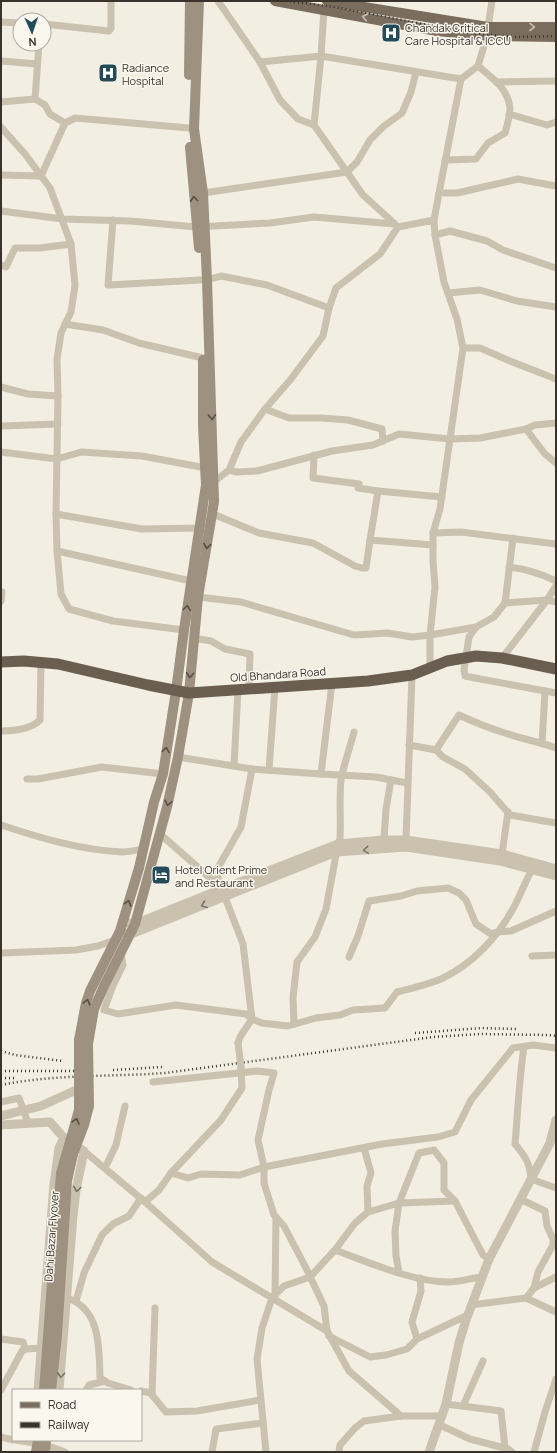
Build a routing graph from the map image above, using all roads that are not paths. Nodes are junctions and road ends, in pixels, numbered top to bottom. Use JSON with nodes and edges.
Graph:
{"nodes":[{"id":1,"x":111,"y":1,"type":"edge"},
{"id":2,"x":190,"y":1,"type":"edge"},
{"id":3,"x":199,"y":1,"type":"edge"},
{"id":4,"x":218,"y":1,"type":"edge"},
{"id":5,"x":275,"y":1,"type":"edge"},
{"id":6,"x":492,"y":1,"type":"edge"},
{"id":7,"x":325,"y":5,"type":"edge"},
{"id":8,"x":1,"y":22,"type":"edge"},
{"id":9,"x":12,"y":23,"type":"edge"},
{"id":10,"x":52,"y":25,"type":"edge"},
{"id":11,"x":556,"y":27,"type":"edge"},
{"id":12,"x":488,"y":31,"type":"junction"},
{"id":13,"x":556,"y":37,"type":"edge"},
{"id":14,"x":194,"y":38,"type":"junction"},
{"id":15,"x":38,"y":52,"type":"edge"},
{"id":16,"x":321,"y":56,"type":"junction"},
{"id":17,"x":1,"y":61,"type":"edge"},
{"id":18,"x":260,"y":62,"type":"junction"},
{"id":19,"x":37,"y":64,"type":"junction"},
{"id":20,"x":478,"y":66,"type":"junction"},
{"id":21,"x":416,"y":72,"type":"junction"},
{"id":22,"x":461,"y":79,"type":"junction"},
{"id":23,"x":497,"y":82,"type":"junction"},
{"id":24,"x":556,"y":82,"type":"edge"},
{"id":25,"x":35,"y":99,"type":"junction"},
{"id":26,"x":1,"y":102,"type":"edge"},
{"id":27,"x":509,"y":114,"type":"junction"},
{"id":28,"x":556,"y":122,"type":"edge"},
{"id":29,"x":65,"y":123,"type":"junction"},
{"id":30,"x":314,"y":125,"type":"junction"},
{"id":31,"x":547,"y":125,"type":"junction"},
{"id":32,"x":1,"y":127,"type":"edge"},
{"id":33,"x":188,"y":128,"type":"junction"},
{"id":34,"x":556,"y":129,"type":"edge"},
{"id":35,"x":445,"y":160,"type":"junction"},
{"id":36,"x":347,"y":172,"type":"junction"},
{"id":37,"x":1,"y":175,"type":"edge"},
{"id":38,"x":41,"y":176,"type":"junction"},
{"id":39,"x":556,"y":186,"type":"edge"},
{"id":40,"x":203,"y":193,"type":"junction"},
{"id":41,"x":439,"y":193,"type":"junction"},
{"id":42,"x":1,"y":211,"type":"edge"},
{"id":43,"x":62,"y":219,"type":"junction"},
{"id":44,"x":113,"y":220,"type":"junction"},
{"id":45,"x":434,"y":220,"type":"junction"},
{"id":46,"x":396,"y":226,"type":"junction"},
{"id":47,"x":200,"y":227,"type":"junction"},
{"id":48,"x":435,"y":235,"type":"junction"},
{"id":49,"x":71,"y":244,"type":"junction"},
{"id":50,"x":1,"y":265,"type":"edge"},
{"id":51,"x":556,"y":268,"type":"edge"},
{"id":52,"x":204,"y":280,"type":"junction"},
{"id":53,"x":448,"y":293,"type":"junction"},
{"id":54,"x":556,"y":307,"type":"edge"},
{"id":55,"x":329,"y":308,"type":"junction"},
{"id":56,"x":65,"y":324,"type":"junction"},
{"id":57,"x":463,"y":348,"type":"junction"},
{"id":58,"x":203,"y":358,"type":"junction"},
{"id":59,"x":556,"y":379,"type":"edge"},
{"id":60,"x":1,"y":387,"type":"edge"},
{"id":61,"x":58,"y":396,"type":"junction"},
{"id":62,"x":265,"y":409,"type":"junction"},
{"id":63,"x":556,"y":423,"type":"edge"},
{"id":64,"x":58,"y":424,"type":"junction"},
{"id":65,"x":1,"y":426,"type":"edge"},
{"id":66,"x":526,"y":429,"type":"junction"},
{"id":67,"x":450,"y":439,"type":"junction"},
{"id":68,"x":383,"y":440,"type":"junction"},
{"id":69,"x":1,"y":452,"type":"edge"},
{"id":70,"x":314,"y":455,"type":"junction"},
{"id":71,"x":57,"y":459,"type":"junction"},
{"id":72,"x":556,"y":463,"type":"edge"},
{"id":73,"x":206,"y":468,"type":"junction"},
{"id":74,"x":229,"y":470,"type":"junction"},
{"id":75,"x":210,"y":483,"type":"junction"},
{"id":76,"x":378,"y":491,"type":"junction"},
{"id":77,"x":442,"y":497,"type":"junction"},
{"id":78,"x":56,"y":514,"type":"junction"},
{"id":79,"x":213,"y":514,"type":"junction"},
{"id":80,"x":199,"y":528,"type":"junction"},
{"id":81,"x":433,"y":533,"type":"junction"},
{"id":82,"x":513,"y":538,"type":"junction"},
{"id":83,"x":370,"y":540,"type":"junction"},
{"id":84,"x":556,"y":544,"type":"edge"},
{"id":85,"x":433,"y":545,"type":"junction"},
{"id":86,"x":57,"y":551,"type":"junction"},
{"id":87,"x":509,"y":567,"type":"junction"},
{"id":88,"x":191,"y":582,"type":"junction"},
{"id":89,"x":556,"y":582,"type":"edge"},
{"id":90,"x":556,"y":586,"type":"edge"},
{"id":91,"x":2,"y":592,"type":"edge"},
{"id":92,"x":198,"y":597,"type":"junction"},
{"id":93,"x":547,"y":600,"type":"junction"},
{"id":94,"x":1,"y":601,"type":"edge"},
{"id":95,"x":556,"y":602,"type":"edge"},
{"id":96,"x":505,"y":603,"type":"junction"},
{"id":97,"x":476,"y":627,"type":"junction"},
{"id":98,"x":184,"y":630,"type":"junction"},
{"id":99,"x":430,"y":635,"type":"junction"},
{"id":100,"x":194,"y":638,"type":"junction"},
{"id":101,"x":466,"y":658,"type":"junction"},
{"id":102,"x":502,"y":658,"type":"junction"},
{"id":103,"x":1,"y":662,"type":"edge"},
{"id":104,"x":41,"y":662,"type":"junction"},
{"id":105,"x":430,"y":667,"type":"junction"},
{"id":106,"x":556,"y":669,"type":"edge"},
{"id":107,"x":412,"y":675,"type":"junction"},
{"id":108,"x":332,"y":683,"type":"junction"},
{"id":109,"x":275,"y":686,"type":"junction"},
{"id":110,"x":250,"y":688,"type":"junction"},
{"id":111,"x":238,"y":689,"type":"junction"},
{"id":112,"x":176,"y":691,"type":"junction"},
{"id":113,"x":545,"y":691,"type":"junction"},
{"id":114,"x":189,"y":693,"type":"junction"},
{"id":115,"x":556,"y":693,"type":"edge"},
{"id":116,"x":1,"y":731,"type":"edge"},
{"id":117,"x":354,"y":732,"type":"dead end"},
{"id":118,"x":542,"y":742,"type":"junction"},
{"id":119,"x":409,"y":745,"type":"junction"},
{"id":120,"x":556,"y":748,"type":"edge"},
{"id":121,"x":436,"y":750,"type":"junction"},
{"id":122,"x":178,"y":758,"type":"junction"},
{"id":123,"x":234,"y":766,"type":"junction"},
{"id":124,"x":252,"y":769,"type":"junction"},
{"id":125,"x":269,"y":770,"type":"junction"},
{"id":126,"x":162,"y":774,"type":"junction"},
{"id":127,"x":320,"y":774,"type":"junction"},
{"id":128,"x":342,"y":774,"type":"junction"},
{"id":129,"x":27,"y":779,"type":"dead end"},
{"id":130,"x":391,"y":780,"type":"junction"},
{"id":131,"x":408,"y":783,"type":"junction"},
{"id":132,"x":508,"y":812,"type":"junction"},
{"id":133,"x":556,"y":823,"type":"edge"},
{"id":134,"x":1,"y":825,"type":"edge"},
{"id":135,"x":160,"y":834,"type":"junction"},
{"id":136,"x":384,"y":844,"type":"junction"},
{"id":137,"x":406,"y":844,"type":"junction"},
{"id":138,"x":337,"y":848,"type":"junction"},
{"id":139,"x":144,"y":849,"type":"junction"},
{"id":140,"x":501,"y":858,"type":"junction"},
{"id":141,"x":532,"y":869,"type":"junction"},
{"id":142,"x":556,"y":869,"type":"edge"},
{"id":143,"x":556,"y":876,"type":"edge"},
{"id":144,"x":220,"y":892,"type":"junction"},
{"id":145,"x":556,"y":911,"type":"edge"},
{"id":146,"x":135,"y":924,"type":"junction"},
{"id":147,"x":119,"y":931,"type":"junction"},
{"id":148,"x":497,"y":932,"type":"junction"},
{"id":149,"x":131,"y":934,"type":"junction"},
{"id":150,"x":1,"y":953,"type":"edge"},
{"id":151,"x":121,"y":953,"type":"junction"},
{"id":152,"x":556,"y":955,"type":"edge"},
{"id":153,"x":532,"y":956,"type":"dead end"},
{"id":154,"x":349,"y":957,"type":"dead end"},
{"id":155,"x":252,"y":1019,"type":"junction"},
{"id":156,"x":294,"y":1024,"type":"junction"},
{"id":157,"x":524,"y":1047,"type":"junction"},
{"id":158,"x":556,"y":1048,"type":"edge"},
{"id":159,"x":242,"y":1070,"type":"junction"},
{"id":160,"x":153,"y":1082,"type":"dead end"},
{"id":161,"x":89,"y":1087,"type":"junction"},
{"id":162,"x":79,"y":1090,"type":"junction"},
{"id":163,"x":1,"y":1102,"type":"edge"},
{"id":164,"x":125,"y":1106,"type":"dead end"},
{"id":165,"x":1,"y":1116,"type":"edge"},
{"id":166,"x":556,"y":1120,"type":"edge"},
{"id":167,"x":28,"y":1123,"type":"junction"},
{"id":168,"x":1,"y":1125,"type":"edge"},
{"id":169,"x":64,"y":1138,"type":"junction"},
{"id":170,"x":364,"y":1148,"type":"junction"},
{"id":171,"x":84,"y":1151,"type":"junction"},
{"id":172,"x":264,"y":1167,"type":"junction"},
{"id":173,"x":105,"y":1168,"type":"junction"},
{"id":174,"x":171,"y":1173,"type":"junction"},
{"id":175,"x":531,"y":1179,"type":"junction"},
{"id":176,"x":556,"y":1188,"type":"edge"},
{"id":177,"x":520,"y":1199,"type":"junction"},
{"id":178,"x":143,"y":1200,"type":"junction"},
{"id":179,"x":455,"y":1201,"type":"junction"},
{"id":180,"x":398,"y":1203,"type":"junction"},
{"id":181,"x":368,"y":1212,"type":"junction"},
{"id":182,"x":276,"y":1217,"type":"junction"},
{"id":183,"x":335,"y":1250,"type":"junction"},
{"id":184,"x":489,"y":1259,"type":"junction"},
{"id":185,"x":400,"y":1272,"type":"junction"},
{"id":186,"x":556,"y":1276,"type":"edge"},
{"id":187,"x":310,"y":1277,"type":"junction"},
{"id":188,"x":482,"y":1277,"type":"junction"},
{"id":189,"x":420,"y":1278,"type":"junction"},
{"id":190,"x":534,"y":1288,"type":"junction"},
{"id":191,"x":273,"y":1297,"type":"junction"},
{"id":192,"x":526,"y":1298,"type":"junction"},
{"id":193,"x":72,"y":1299,"type":"junction"},
{"id":194,"x":471,"y":1305,"type":"junction"},
{"id":195,"x":155,"y":1308,"type":"dead end"},
{"id":196,"x":556,"y":1312,"type":"edge"},
{"id":197,"x":468,"y":1315,"type":"junction"},
{"id":198,"x":328,"y":1334,"type":"junction"},
{"id":199,"x":1,"y":1339,"type":"edge"},
{"id":200,"x":417,"y":1339,"type":"junction"},
{"id":201,"x":41,"y":1348,"type":"junction"},
{"id":202,"x":24,"y":1350,"type":"junction"},
{"id":203,"x":483,"y":1361,"type":"dead end"},
{"id":204,"x":556,"y":1379,"type":"edge"},
{"id":205,"x":105,"y":1381,"type":"junction"},
{"id":206,"x":38,"y":1389,"type":"edge"},
{"id":207,"x":44,"y":1389,"type":"edge"},
{"id":208,"x":51,"y":1389,"type":"edge"},
{"id":209,"x":59,"y":1389,"type":"edge"},
{"id":210,"x":87,"y":1389,"type":"edge"},
{"id":211,"x":128,"y":1389,"type":"edge"},
{"id":212,"x":1,"y":1390,"type":"edge"},
{"id":213,"x":142,"y":1391,"type":"edge"},
{"id":214,"x":152,"y":1393,"type":"junction"},
{"id":215,"x":260,"y":1400,"type":"junction"},
{"id":216,"x":446,"y":1404,"type":"junction"},
{"id":217,"x":463,"y":1406,"type":"junction"},
{"id":218,"x":401,"y":1416,"type":"junction"},
{"id":219,"x":442,"y":1416,"type":"junction"},
{"id":220,"x":263,"y":1424,"type":"junction"},
{"id":221,"x":440,"y":1425,"type":"junction"},
{"id":222,"x":1,"y":1438,"type":"edge"},
{"id":223,"x":12,"y":1440,"type":"edge"},
{"id":224,"x":18,"y":1441,"type":"edge"},
{"id":225,"x":41,"y":1446,"type":"edge"},
{"id":226,"x":505,"y":1448,"type":"junction"},
{"id":227,"x":65,"y":1452,"type":"edge"},
{"id":228,"x":212,"y":1452,"type":"edge"},
{"id":229,"x":266,"y":1452,"type":"edge"},
{"id":230,"x":339,"y":1452,"type":"edge"},
{"id":231,"x":429,"y":1452,"type":"edge"},
{"id":232,"x":512,"y":1452,"type":"edge"},
{"id":233,"x":534,"y":1452,"type":"edge"}],
"edges":[{"from":1,"to":10,"type":"street"},
{"from":2,"to":14,"type":"main road"},
{"from":3,"to":14,"type":"main road"},
{"from":4,"to":18,"type":"street"},
{"from":5,"to":7,"type":"main road"},
{"from":6,"to":12,"type":"street"},
{"from":7,"to":12,"type":"main road"},
{"from":7,"to":16,"type":"street"},
{"from":8,"to":9,"type":"street"},
{"from":12,"to":11,"type":"main road","one_way":true},
{"from":12,"to":13,"type":"main road"},
{"from":12,"to":20,"type":"street"},
{"from":14,"to":33,"type":"main road"},
{"from":14,"to":40,"type":"main road"},
{"from":15,"to":19,"type":"street"},
{"from":16,"to":18,"type":"street"},
{"from":16,"to":21,"type":"street"},
{"from":16,"to":30,"type":"street"},
{"from":17,"to":19,"type":"street"},
{"from":18,"to":30,"type":"street"},
{"from":19,"to":25,"type":"street"},
{"from":20,"to":22,"type":"street"},
{"from":20,"to":23,"type":"street"},
{"from":21,"to":22,"type":"street"},
{"from":21,"to":36,"type":"street"},
{"from":22,"to":35,"type":"street"},
{"from":23,"to":24,"type":"street"},
{"from":23,"to":27,"type":"street"},
{"from":25,"to":26,"type":"street"},
{"from":25,"to":29,"type":"street"},
{"from":27,"to":31,"type":"street"},
{"from":27,"to":35,"type":"street"},
{"from":28,"to":31,"type":"street"},
{"from":29,"to":33,"type":"street"},
{"from":29,"to":38,"type":"street"},
{"from":30,"to":36,"type":"street"},
{"from":31,"to":34,"type":"street"},
{"from":32,"to":38,"type":"street"},
{"from":47,"to":33,"type":"main road","one_way":true},
{"from":35,"to":41,"type":"street"},
{"from":36,"to":40,"type":"street"},
{"from":36,"to":46,"type":"street"},
{"from":37,"to":38,"type":"street"},
{"from":38,"to":43,"type":"street"},
{"from":39,"to":41,"type":"street"},
{"from":40,"to":47,"type":"main road"},
{"from":41,"to":45,"type":"street"},
{"from":42,"to":43,"type":"street"},
{"from":43,"to":44,"type":"street"},
{"from":43,"to":49,"type":"street"},
{"from":44,"to":47,"type":"street"},
{"from":44,"to":52,"type":"street"},
{"from":45,"to":46,"type":"street"},
{"from":45,"to":48,"type":"street"},
{"from":46,"to":47,"type":"street"},
{"from":46,"to":55,"type":"street"},
{"from":47,"to":52,"type":"main road"},
{"from":48,"to":51,"type":"street"},
{"from":48,"to":53,"type":"street"},
{"from":49,"to":50,"type":"street"},
{"from":49,"to":56,"type":"street"},
{"from":52,"to":55,"type":"street"},
{"from":52,"to":58,"type":"main road"},
{"from":52,"to":75,"type":"main road","one_way":true},
{"from":53,"to":54,"type":"street"},
{"from":53,"to":57,"type":"street"},
{"from":55,"to":62,"type":"street"},
{"from":56,"to":58,"type":"street"},
{"from":56,"to":61,"type":"street"},
{"from":57,"to":59,"type":"street"},
{"from":57,"to":67,"type":"street"},
{"from":58,"to":73,"type":"main road"},
{"from":60,"to":61,"type":"street"},
{"from":61,"to":64,"type":"street"},
{"from":62,"to":68,"type":"street"},
{"from":62,"to":74,"type":"street"},
{"from":63,"to":66,"type":"street"},
{"from":64,"to":65,"type":"street"},
{"from":64,"to":71,"type":"street"},
{"from":66,"to":67,"type":"street"},
{"from":66,"to":72,"type":"street"},
{"from":67,"to":68,"type":"street"},
{"from":67,"to":77,"type":"street"},
{"from":68,"to":70,"type":"street"},
{"from":69,"to":71,"type":"street"},
{"from":70,"to":74,"type":"street"},
{"from":70,"to":76,"type":"street"},
{"from":71,"to":73,"type":"street"},
{"from":71,"to":78,"type":"street"},
{"from":73,"to":75,"type":"main road"},
{"from":74,"to":75,"type":"street"},
{"from":75,"to":79,"type":"main road","name":"Dahi Bazar Flyover"},
{"from":75,"to":80,"type":"main road","name":"Dahi Bazar Flyover"},
{"from":76,"to":77,"type":"street"},
{"from":76,"to":83,"type":"street"},
{"from":77,"to":81,"type":"street"},
{"from":78,"to":80,"type":"street"},
{"from":78,"to":86,"type":"street"},
{"from":79,"to":83,"type":"street"},
{"from":79,"to":92,"type":"main road","name":"Dahi Bazar Flyover","one_way":true},
{"from":80,"to":88,"type":"main road","name":"Dahi Bazar Flyover"},
{"from":81,"to":82,"type":"street"},
{"from":81,"to":85,"type":"street"},
{"from":82,"to":84,"type":"street"},
{"from":82,"to":87,"type":"street"},
{"from":83,"to":85,"type":"street"},
{"from":85,"to":99,"type":"street"},
{"from":86,"to":88,"type":"street"},
{"from":86,"to":98,"type":"street"},
{"from":87,"to":89,"type":"street"},
{"from":87,"to":96,"type":"street"},
{"from":98,"to":88,"type":"main road","name":"Dahi Bazar Flyover","one_way":true},
{"from":90,"to":93,"type":"street"},
{"from":91,"to":94,"type":"street"},
{"from":92,"to":99,"type":"street"},
{"from":92,"to":100,"type":"main road","name":"Dahi Bazar Flyover"},
{"from":93,"to":95,"type":"street"},
{"from":93,"to":96,"type":"street"},
{"from":93,"to":102,"type":"street"},
{"from":96,"to":97,"type":"street"},
{"from":97,"to":99,"type":"street"},
{"from":97,"to":101,"type":"street"},
{"from":98,"to":112,"type":"main road","name":"Dahi Bazar Flyover"},
{"from":99,"to":105,"type":"street"},
{"from":100,"to":110,"type":"street"},
{"from":100,"to":114,"type":"main road","name":"Dahi Bazar Flyover","one_way":true},
{"from":101,"to":102,"type":"highway","name":"Old Bhandara Road"},
{"from":101,"to":105,"type":"highway","name":"Old Bhandara Road"},
{"from":101,"to":113,"type":"street"},
{"from":102,"to":106,"type":"highway","name":"Old Bhandara Road"},
{"from":103,"to":104,"type":"highway","name":"Old Bhandara Road"},
{"from":104,"to":112,"type":"highway","name":"Old Bhandara Road"},
{"from":104,"to":116,"type":"street"},
{"from":105,"to":107,"type":"highway","name":"Old Bhandara Road"},
{"from":107,"to":108,"type":"highway","name":"Old Bhandara Road"},
{"from":107,"to":119,"type":"street"},
{"from":108,"to":109,"type":"highway","name":"Old Bhandara Road"},
{"from":108,"to":127,"type":"street"},
{"from":109,"to":110,"type":"highway","name":"Old Bhandara Road"},
{"from":109,"to":125,"type":"street"},
{"from":110,"to":111,"type":"highway","name":"Old Bhandara Road"},
{"from":111,"to":114,"type":"highway","name":"Old Bhandara Road"},
{"from":111,"to":123,"type":"street"},
{"from":112,"to":114,"type":"highway","name":"Old Bhandara Road"},
{"from":126,"to":112,"type":"main road","name":"Dahi Bazar Flyover","one_way":true},
{"from":113,"to":115,"type":"street"},
{"from":113,"to":118,"type":"street"},
{"from":114,"to":122,"type":"main road","name":"Dahi Bazar Flyover"},
{"from":117,"to":128,"type":"street"},
{"from":118,"to":120,"type":"street"},
{"from":118,"to":121,"type":"street"},
{"from":119,"to":121,"type":"street"},
{"from":119,"to":131,"type":"street"},
{"from":121,"to":132,"type":"street"},
{"from":122,"to":123,"type":"street"},
{"from":122,"to":135,"type":"main road","name":"Dahi Bazar Flyover","one_way":true},
{"from":123,"to":124,"type":"street"},
{"from":124,"to":125,"type":"street"},
{"from":124,"to":144,"type":"street"},
{"from":125,"to":127,"type":"street"},
{"from":126,"to":129,"type":"street"},
{"from":126,"to":139,"type":"main road","name":"Dahi Bazar Flyover"},
{"from":127,"to":128,"type":"street"},
{"from":128,"to":130,"type":"street"},
{"from":128,"to":138,"type":"street"},
{"from":130,"to":131,"type":"street"},
{"from":130,"to":136,"type":"street"},
{"from":131,"to":137,"type":"street"},
{"from":132,"to":133,"type":"street"},
{"from":132,"to":140,"type":"street"},
{"from":134,"to":139,"type":"street"},
{"from":135,"to":144,"type":"street"},
{"from":135,"to":146,"type":"main road","name":"Dahi Bazar Flyover"},
{"from":136,"to":137,"type":"street"},
{"from":136,"to":138,"type":"street"},
{"from":137,"to":140,"type":"street"},
{"from":138,"to":144,"type":"street"},
{"from":138,"to":156,"type":"street"},
{"from":147,"to":139,"type":"main road","name":"Dahi Bazar Flyover","one_way":true},
{"from":140,"to":141,"type":"street"},
{"from":140,"to":142,"type":"street"},
{"from":141,"to":143,"type":"street"},
{"from":141,"to":148,"type":"street"},
{"from":144,"to":146,"type":"street"},
{"from":144,"to":149,"type":"street","one_way":true},
{"from":144,"to":155,"type":"street"},
{"from":145,"to":148,"type":"street"},
{"from":146,"to":147,"type":"street"},
{"from":146,"to":149,"type":"main road","name":"Dahi Bazar Flyover"},
{"from":147,"to":149,"type":"street"},
{"from":147,"to":150,"type":"street"},
{"from":162,"to":147,"type":"main road","name":"Dahi Bazar Flyover","one_way":true,"bridge":true},
{"from":148,"to":154,"type":"street"},
{"from":148,"to":156,"type":"street"},
{"from":149,"to":151,"type":"main road","name":"Dahi Bazar Flyover"},
{"from":151,"to":155,"type":"street"},
{"from":151,"to":161,"type":"main road","name":"Dahi Bazar Flyover","bridge":true},
{"from":152,"to":153,"type":"street"},
{"from":155,"to":156,"type":"street"},
{"from":155,"to":159,"type":"street","bridge":true},
{"from":157,"to":158,"type":"street"},
{"from":157,"to":170,"type":"street"},
{"from":157,"to":175,"type":"street"},
{"from":159,"to":160,"type":"street"},
{"from":159,"to":172,"type":"street"},
{"from":159,"to":174,"type":"street"},
{"from":161,"to":162,"type":"street","bridge":true},
{"from":161,"to":208,"type":"main road","name":"Dahi Bazar Flyover","bridge":true},
{"from":162,"to":165,"type":"street","bridge":true},
{"from":207,"to":162,"type":"main road","name":"Dahi Bazar Flyover","one_way":true,"bridge":true},
{"from":163,"to":167,"type":"street"},
{"from":164,"to":173,"type":"street"},
{"from":166,"to":175,"type":"street"},
{"from":167,"to":168,"type":"street"},
{"from":167,"to":169,"type":"street"},
{"from":169,"to":171,"type":"street"},
{"from":169,"to":201,"type":"street"},
{"from":170,"to":172,"type":"street"},
{"from":170,"to":181,"type":"street"},
{"from":171,"to":173,"type":"street"},
{"from":171,"to":193,"type":"street","one_way":true},
{"from":172,"to":174,"type":"street"},
{"from":172,"to":182,"type":"street"},
{"from":173,"to":178,"type":"street"},
{"from":174,"to":178,"type":"street"},
{"from":175,"to":176,"type":"street"},
{"from":175,"to":177,"type":"street"},
{"from":177,"to":184,"type":"street"},
{"from":177,"to":190,"type":"street"},
{"from":178,"to":191,"type":"street"},
{"from":178,"to":193,"type":"street"},
{"from":179,"to":180,"type":"street"},
{"from":179,"to":180,"type":"street"},
{"from":179,"to":184,"type":"street"},
{"from":180,"to":181,"type":"street"},
{"from":180,"to":185,"type":"street"},
{"from":181,"to":183,"type":"street"},
{"from":182,"to":187,"type":"street"},
{"from":182,"to":191,"type":"street"},
{"from":183,"to":185,"type":"street"},
{"from":183,"to":187,"type":"street"},
{"from":184,"to":188,"type":"street"},
{"from":185,"to":189,"type":"street"},
{"from":186,"to":190,"type":"street"},
{"from":187,"to":191,"type":"street"},
{"from":187,"to":198,"type":"street"},
{"from":188,"to":189,"type":"street"},
{"from":188,"to":194,"type":"street"},
{"from":189,"to":200,"type":"street"},
{"from":190,"to":192,"type":"street"},
{"from":191,"to":198,"type":"street"},
{"from":191,"to":215,"type":"street"},
{"from":192,"to":194,"type":"street"},
{"from":192,"to":196,"type":"street"},
{"from":193,"to":205,"type":"street"},
{"from":193,"to":209,"type":"street","one_way":true},
{"from":194,"to":197,"type":"street"},
{"from":195,"to":214,"type":"street"},
{"from":197,"to":200,"type":"street"},
{"from":197,"to":216,"type":"street"},
{"from":198,"to":200,"type":"street"},
{"from":198,"to":218,"type":"street"},
{"from":199,"to":202,"type":"street"},
{"from":201,"to":202,"type":"street"},
{"from":201,"to":206,"type":"street"},
{"from":202,"to":212,"type":"street"},
{"from":203,"to":217,"type":"street"},
{"from":204,"to":233,"type":"street"},
{"from":205,"to":210,"type":"street"},
{"from":205,"to":211,"type":"street"},
{"from":213,"to":214,"type":"street"},
{"from":214,"to":215,"type":"street"},
{"from":215,"to":220,"type":"street"},
{"from":216,"to":217,"type":"street"},
{"from":216,"to":219,"type":"street"},
{"from":217,"to":226,"type":"street"},
{"from":218,"to":219,"type":"street"},
{"from":218,"to":230,"type":"street"},
{"from":219,"to":221,"type":"street"},
{"from":220,"to":228,"type":"street"},
{"from":220,"to":229,"type":"street"},
{"from":221,"to":226,"type":"street"},
{"from":221,"to":231,"type":"street"},
{"from":222,"to":223,"type":"street"},
{"from":224,"to":225,"type":"street"},
{"from":225,"to":227,"type":"street"},
{"from":226,"to":232,"type":"street"}]}
